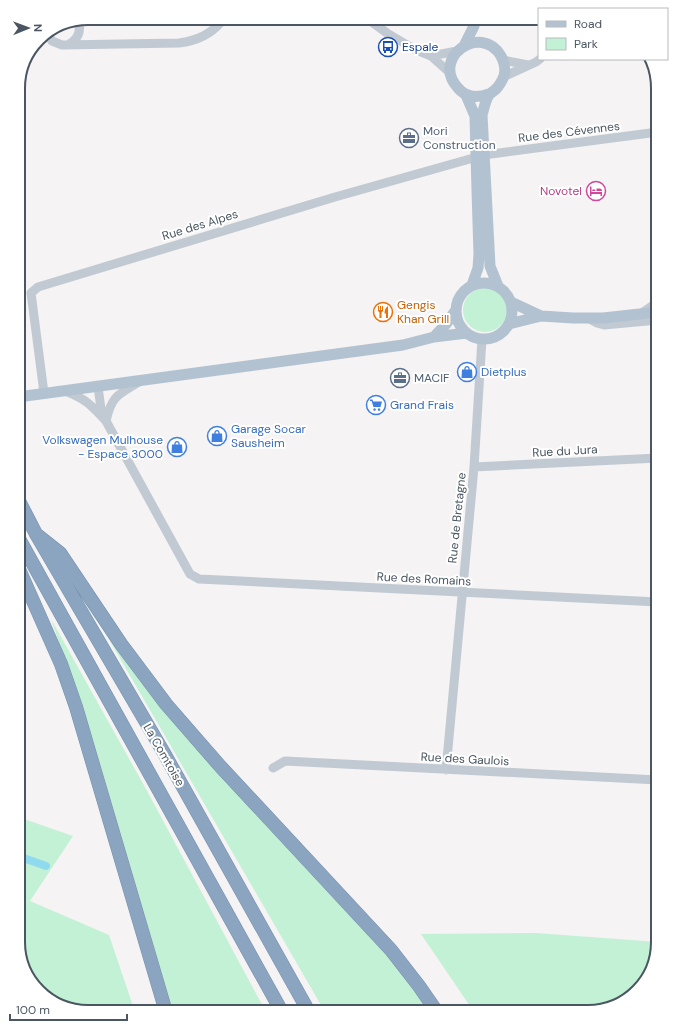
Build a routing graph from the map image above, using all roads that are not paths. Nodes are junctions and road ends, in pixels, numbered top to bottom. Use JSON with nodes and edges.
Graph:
{"nodes":[{"id":1,"x":217,"y":25,"type":"edge"},
{"id":2,"x":376,"y":25,"type":"edge"},
{"id":3,"x":472,"y":25,"type":"edge"},
{"id":4,"x":476,"y":25,"type":"edge"},
{"id":5,"x":79,"y":26,"type":"edge"},
{"id":6,"x":79,"y":34,"type":"junction"},
{"id":7,"x":50,"y":38,"type":"edge"},
{"id":8,"x":95,"y":44,"type":"junction"},
{"id":9,"x":488,"y":44,"type":"junction"},
{"id":10,"x":68,"y":45,"type":"junction"},
{"id":11,"x":460,"y":48,"type":"junction"},
{"id":12,"x":431,"y":56,"type":"junction"},
{"id":13,"x":503,"y":60,"type":"junction"},
{"id":14,"x":538,"y":60,"type":"edge"},
{"id":15,"x":528,"y":65,"type":"junction"},
{"id":16,"x":450,"y":73,"type":"junction"},
{"id":17,"x":504,"y":77,"type":"junction"},
{"id":18,"x":489,"y":94,"type":"junction"},
{"id":19,"x":466,"y":95,"type":"junction"},
{"id":20,"x":651,"y":133,"type":"edge"},
{"id":21,"x":480,"y":156,"type":"junction"},
{"id":22,"x":472,"y":285,"type":"junction"},
{"id":23,"x":498,"y":286,"type":"junction"},
{"id":24,"x":511,"y":302,"type":"junction"},
{"id":25,"x":651,"y":307,"type":"edge"},
{"id":26,"x":456,"y":310,"type":"junction"},
{"id":27,"x":651,"y":312,"type":"edge"},
{"id":28,"x":642,"y":313,"type":"junction"},
{"id":29,"x":541,"y":316,"type":"junction"},
{"id":30,"x":590,"y":319,"type":"junction"},
{"id":31,"x":651,"y":321,"type":"edge"},
{"id":32,"x":509,"y":324,"type":"junction"},
{"id":33,"x":467,"y":333,"type":"junction"},
{"id":34,"x":434,"y":337,"type":"junction"},
{"id":35,"x":482,"y":339,"type":"junction"},
{"id":36,"x":140,"y":381,"type":"junction"},
{"id":37,"x":98,"y":387,"type":"junction"},
{"id":38,"x":64,"y":391,"type":"junction"},
{"id":39,"x":44,"y":394,"type":"junction"},
{"id":40,"x":25,"y":396,"type":"edge"},
{"id":41,"x":104,"y":419,"type":"junction"},
{"id":42,"x":651,"y":458,"type":"edge"},
{"id":43,"x":474,"y":467,"type":"junction"},
{"id":44,"x":25,"y":513,"type":"edge"},
{"id":45,"x":36,"y":534,"type":"junction"},
{"id":46,"x":25,"y":550,"type":"edge"},
{"id":47,"x":25,"y":583,"type":"edge"},
{"id":48,"x":461,"y":593,"type":"junction"},
{"id":49,"x":651,"y":602,"type":"edge"},
{"id":50,"x":273,"y":768,"type":"dead end"},
{"id":51,"x":446,"y":770,"type":"junction"},
{"id":52,"x":651,"y":780,"type":"edge"},
{"id":53,"x":164,"y":1005,"type":"edge"},
{"id":54,"x":278,"y":1005,"type":"edge"},
{"id":55,"x":305,"y":1005,"type":"edge"},
{"id":56,"x":432,"y":1005,"type":"edge"}],
"edges":[{"from":1,"to":8,"type":"street"},
{"from":2,"to":12,"type":"street"},
{"from":3,"to":11,"type":"main road"},
{"from":4,"to":9,"type":"main road"},
{"from":5,"to":6,"type":"street"},
{"from":6,"to":8,"type":"street"},
{"from":6,"to":10,"type":"street"},
{"from":7,"to":10,"type":"street"},
{"from":8,"to":10,"type":"street"},
{"from":9,"to":11,"type":"main road"},
{"from":9,"to":13,"type":"main road"},
{"from":11,"to":12,"type":"street"},
{"from":11,"to":16,"type":"main road"},
{"from":12,"to":16,"type":"street"},
{"from":13,"to":15,"type":"street"},
{"from":13,"to":17,"type":"main road"},
{"from":14,"to":15,"type":"street"},
{"from":15,"to":17,"type":"street"},
{"from":16,"to":19,"type":"main road"},
{"from":17,"to":18,"type":"main road"},
{"from":18,"to":19,"type":"main road"},
{"from":18,"to":21,"type":"main road"},
{"from":19,"to":21,"type":"main road"},
{"from":20,"to":21,"type":"street","name":"Rue des Cévennes"},
{"from":21,"to":22,"type":"main road"},
{"from":21,"to":23,"type":"main road"},
{"from":21,"to":39,"type":"street","name":"Rue des Alpes"},
{"from":22,"to":23,"type":"main road"},
{"from":22,"to":26,"type":"main road"},
{"from":23,"to":24,"type":"main road"},
{"from":24,"to":29,"type":"main road"},
{"from":24,"to":32,"type":"main road"},
{"from":25,"to":28,"type":"street"},
{"from":26,"to":33,"type":"main road"},
{"from":26,"to":34,"type":"main road"},
{"from":27,"to":28,"type":"main road"},
{"from":28,"to":30,"type":"main road"},
{"from":29,"to":30,"type":"main road"},
{"from":29,"to":32,"type":"main road"},
{"from":30,"to":31,"type":"street"},
{"from":32,"to":35,"type":"main road"},
{"from":33,"to":34,"type":"main road"},
{"from":33,"to":35,"type":"main road"},
{"from":34,"to":36,"type":"main road"},
{"from":35,"to":43,"type":"street","name":"Rue de Bretagne"},
{"from":36,"to":37,"type":"main road"},
{"from":36,"to":41,"type":"street"},
{"from":37,"to":38,"type":"main road"},
{"from":37,"to":41,"type":"street"},
{"from":38,"to":39,"type":"main road"},
{"from":38,"to":41,"type":"street"},
{"from":39,"to":40,"type":"main road"},
{"from":41,"to":48,"type":"street","name":"Rue des Romains"},
{"from":42,"to":43,"type":"street","name":"Rue du Jura"},
{"from":43,"to":48,"type":"street","name":"Rue de Bretagne"},
{"from":44,"to":45,"type":"highway","name":"La Comtoise"},
{"from":45,"to":55,"type":"highway","name":"La Comtoise"},
{"from":45,"to":56,"type":"highway"},
{"from":46,"to":54,"type":"highway","name":"La Comtoise"},
{"from":47,"to":53,"type":"highway"},
{"from":48,"to":49,"type":"street","name":"Rue des Romains"},
{"from":48,"to":51,"type":"street","name":"Rue de Bretagne"},
{"from":50,"to":51,"type":"street","name":"Rue des Gaulois"},
{"from":51,"to":52,"type":"street","name":"Rue des Gaulois"}]}
